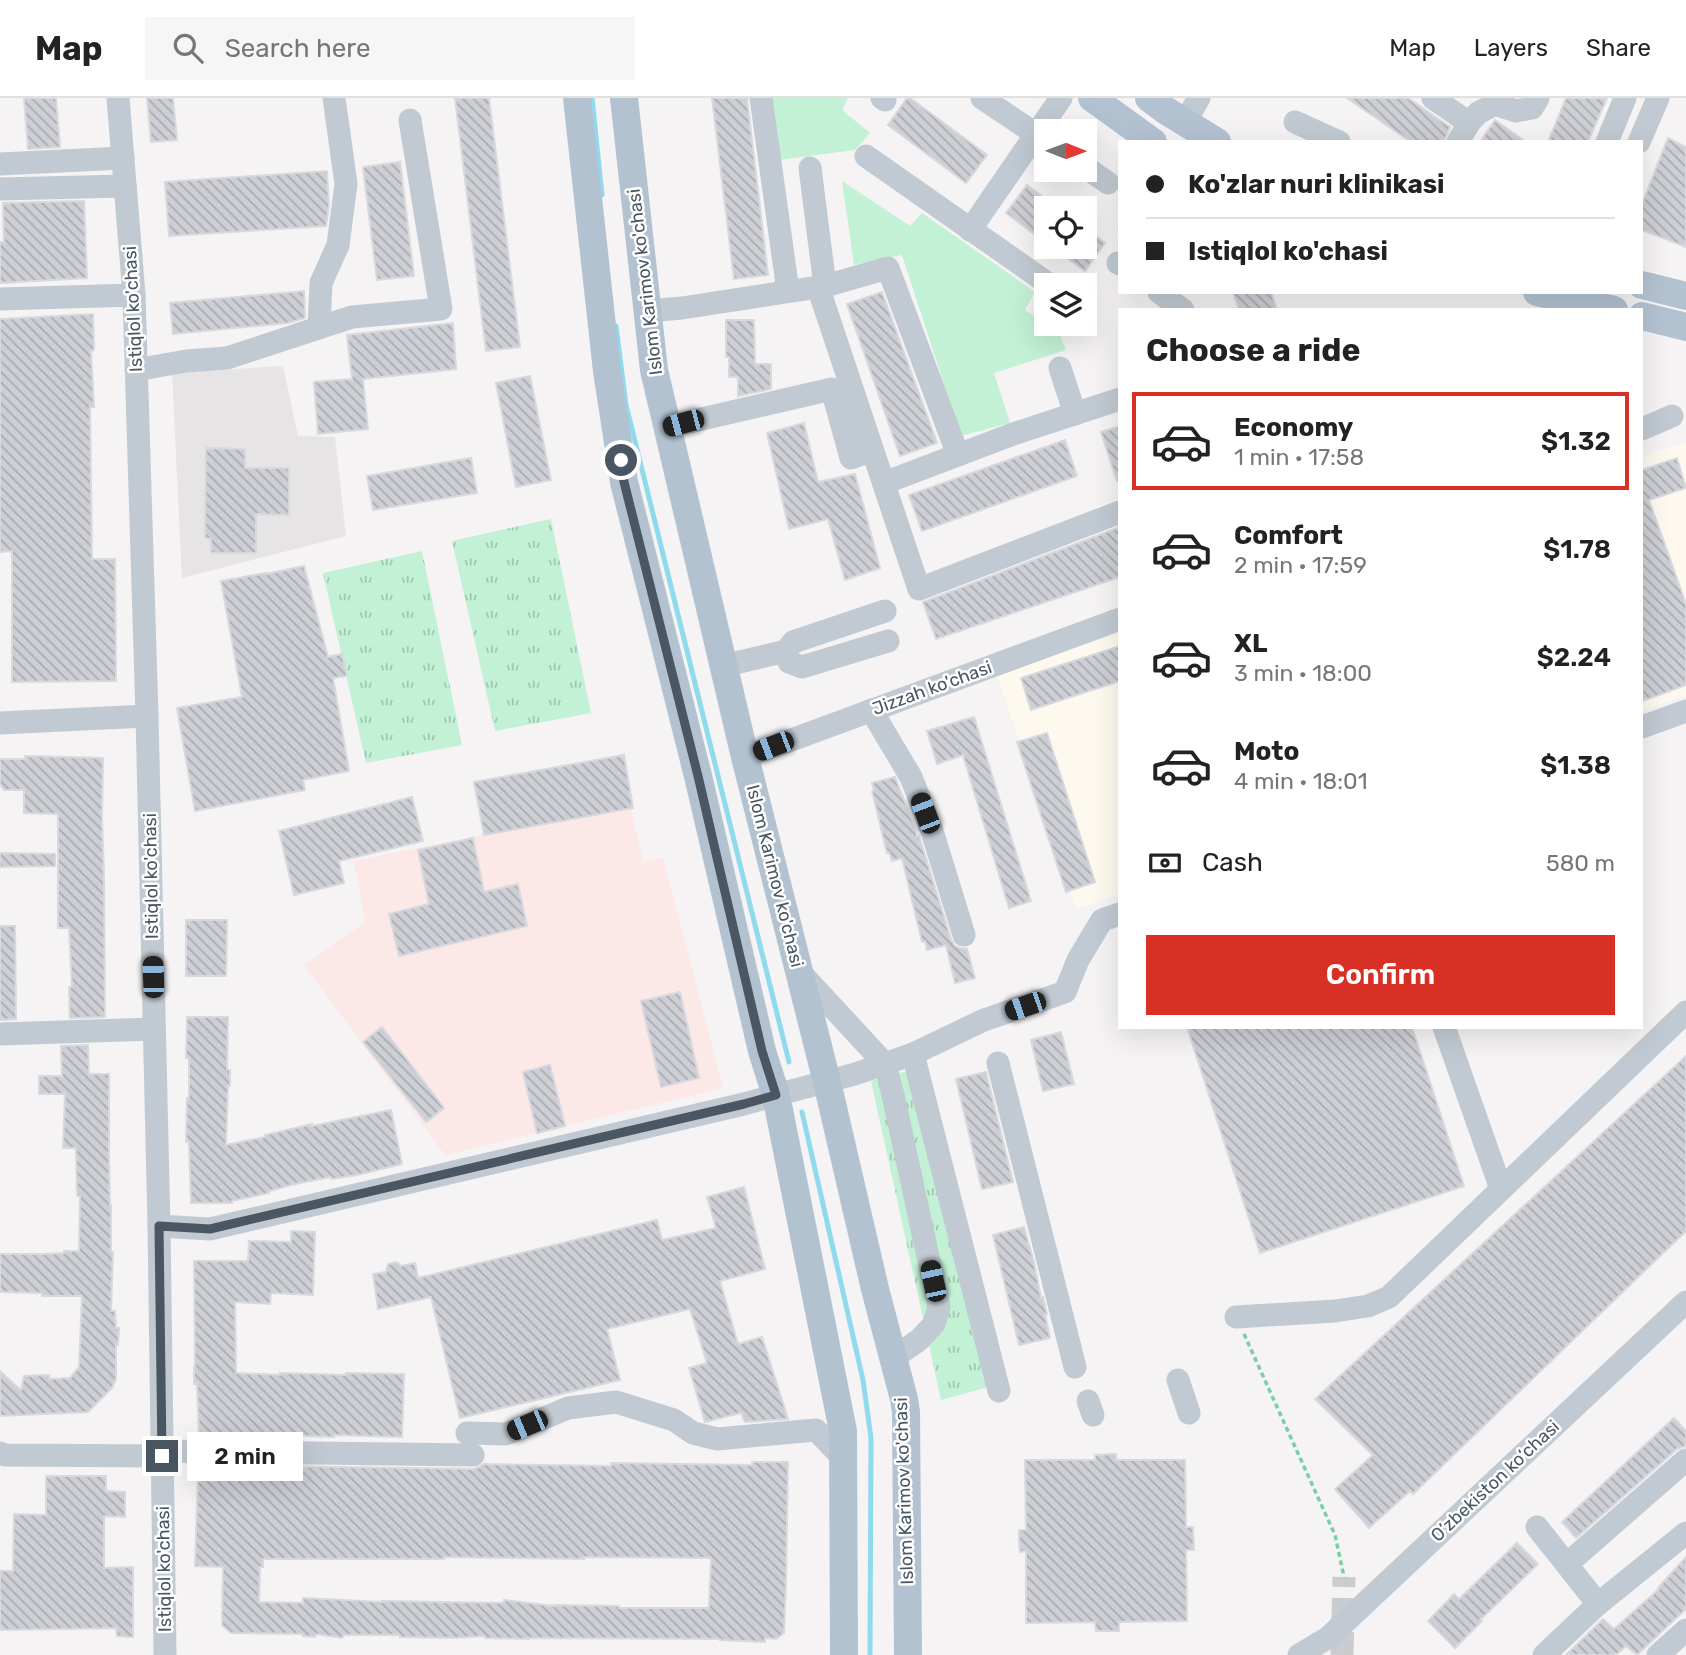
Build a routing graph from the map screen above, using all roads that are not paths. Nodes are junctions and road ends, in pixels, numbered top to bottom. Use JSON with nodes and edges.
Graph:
{"nodes":[{"id":1,"x":118,"y":98,"type":"edge"},
{"id":2,"x":334,"y":98,"type":"edge"},
{"id":3,"x":577,"y":98,"type":"edge"},
{"id":4,"x":624,"y":98,"type":"edge"},
{"id":5,"x":761,"y":98,"type":"edge"},
{"id":6,"x":982,"y":98,"type":"edge"},
{"id":7,"x":1061,"y":98,"type":"edge"},
{"id":8,"x":1092,"y":98,"type":"edge"},
{"id":9,"x":1149,"y":98,"type":"edge"},
{"id":10,"x":1199,"y":98,"type":"edge"},
{"id":11,"x":1433,"y":98,"type":"edge"},
{"id":12,"x":1538,"y":98,"type":"edge"},
{"id":13,"x":1625,"y":98,"type":"edge"},
{"id":14,"x":1658,"y":98,"type":"edge"},
{"id":15,"x":1495,"y":101,"type":"edge"},
{"id":16,"x":1050,"y":119,"type":"edge"},
{"id":17,"x":410,"y":120,"type":"dead end"},
{"id":18,"x":1185,"y":122,"type":"junction"},
{"id":19,"x":1295,"y":122,"type":"dead end"},
{"id":20,"x":1464,"y":132,"type":"edge"},
{"id":21,"x":1034,"y":133,"type":"edge"},
{"id":22,"x":1150,"y":140,"type":"edge"},
{"id":23,"x":1214,"y":140,"type":"edge"},
{"id":24,"x":1335,"y":140,"type":"edge"},
{"id":25,"x":1608,"y":140,"type":"edge"},
{"id":26,"x":1640,"y":140,"type":"edge"},
{"id":27,"x":1034,"y":147,"type":"edge"},
{"id":28,"x":866,"y":156,"type":"dead end"},
{"id":29,"x":123,"y":159,"type":"junction"},
{"id":30,"x":0,"y":164,"type":"edge"},
{"id":31,"x":810,"y":168,"type":"dead end"},
{"id":32,"x":1097,"y":175,"type":"edge"},
{"id":33,"x":1108,"y":183,"type":"dead end"},
{"id":34,"x":125,"y":186,"type":"junction"},
{"id":35,"x":0,"y":189,"type":"edge"},
{"id":36,"x":970,"y":230,"type":"junction"},
{"id":37,"x":1034,"y":274,"type":"edge"},
{"id":38,"x":1643,"y":285,"type":"edge"},
{"id":39,"x":821,"y":286,"type":"junction"},
{"id":40,"x":788,"y":291,"type":"junction"},
{"id":41,"x":1162,"y":294,"type":"edge"},
{"id":42,"x":1546,"y":294,"type":"edge"},
{"id":43,"x":134,"y":295,"type":"junction"},
{"id":44,"x":1686,"y":296,"type":"edge"},
{"id":45,"x":0,"y":299,"type":"edge"},
{"id":46,"x":1180,"y":308,"type":"edge"},
{"id":47,"x":1605,"y":308,"type":"edge"},
{"id":48,"x":647,"y":311,"type":"junction"},
{"id":49,"x":1643,"y":316,"type":"edge"},
{"id":50,"x":1686,"y":327,"type":"edge"},
{"id":51,"x":320,"y":328,"type":"junction"},
{"id":52,"x":1060,"y":368,"type":"dead end"},
{"id":53,"x":136,"y":370,"type":"junction"},
{"id":54,"x":1118,"y":400,"type":"edge"},
{"id":55,"x":1075,"y":414,"type":"junction"},
{"id":56,"x":1672,"y":416,"type":"dead end"},
{"id":57,"x":667,"y":427,"type":"junction"},
{"id":58,"x":1643,"y":429,"type":"edge"},
{"id":59,"x":872,"y":450,"type":"junction"},
{"id":60,"x":958,"y":455,"type":"junction"},
{"id":61,"x":884,"y":483,"type":"junction"},
{"id":62,"x":1118,"y":513,"type":"edge"},
{"id":63,"x":885,"y":611,"type":"dead end"},
{"id":64,"x":1118,"y":620,"type":"edge"},
{"id":65,"x":888,"y":641,"type":"dead end"},
{"id":66,"x":786,"y":651,"type":"junction"},
{"id":67,"x":723,"y":666,"type":"junction"},
{"id":68,"x":871,"y":710,"type":"junction"},
{"id":69,"x":1686,"y":711,"type":"edge"},
{"id":70,"x":147,"y":716,"type":"junction"},
{"id":71,"x":0,"y":723,"type":"edge"},
{"id":72,"x":1643,"y":727,"type":"edge"},
{"id":73,"x":745,"y":757,"type":"junction"},
{"id":74,"x":1118,"y":915,"type":"edge"},
{"id":75,"x":964,"y":935,"type":"dead end"},
{"id":76,"x":799,"y":971,"type":"junction"},
{"id":77,"x":1686,"y":1012,"type":"edge"},
{"id":78,"x":154,"y":1029,"type":"junction"},
{"id":79,"x":1445,"y":1029,"type":"edge"},
{"id":80,"x":0,"y":1034,"type":"edge"},
{"id":81,"x":913,"y":1054,"type":"junction"},
{"id":82,"x":998,"y":1063,"type":"dead end"},
{"id":83,"x":885,"y":1064,"type":"junction"},
{"id":84,"x":827,"y":1082,"type":"junction"},
{"id":85,"x":776,"y":1095,"type":"junction"},
{"id":86,"x":1501,"y":1189,"type":"junction"},
{"id":87,"x":159,"y":1226,"type":"junction"},
{"id":88,"x":1683,"y":1310,"type":"edge"},
{"id":89,"x":1236,"y":1317,"type":"road end"},
{"id":90,"x":893,"y":1357,"type":"junction"},
{"id":91,"x":1075,"y":1367,"type":"dead end"},
{"id":92,"x":1178,"y":1380,"type":"dead end"},
{"id":93,"x":999,"y":1391,"type":"dead end"},
{"id":94,"x":1189,"y":1413,"type":"dead end"},
{"id":95,"x":0,"y":1453,"type":"edge"},
{"id":96,"x":162,"y":1454,"type":"junction"},
{"id":97,"x":844,"y":1459,"type":"junction"},
{"id":98,"x":1681,"y":1474,"type":"edge"},
{"id":99,"x":1537,"y":1527,"type":"dead end"},
{"id":100,"x":1686,"y":1533,"type":"edge"},
{"id":101,"x":1566,"y":1564,"type":"junction"},
{"id":102,"x":1598,"y":1604,"type":"junction"},
{"id":103,"x":1686,"y":1630,"type":"edge"},
{"id":104,"x":1323,"y":1646,"type":"edge"},
{"id":105,"x":166,"y":1655,"type":"edge"},
{"id":106,"x":844,"y":1655,"type":"edge"},
{"id":107,"x":908,"y":1655,"type":"edge"},
{"id":108,"x":1298,"y":1655,"type":"edge"},
{"id":109,"x":1544,"y":1655,"type":"edge"},
{"id":110,"x":1658,"y":1655,"type":"edge"}],
"edges":[{"from":1,"to":29,"type":"street","name":"Istiqlol ko'chasi"},
{"from":2,"to":51,"type":"street"},
{"from":3,"to":85,"type":"main road"},
{"from":4,"to":48,"type":"main road","name":"Islom Karimov ko'chasi"},
{"from":5,"to":40,"type":"street"},
{"from":6,"to":21,"type":"street"},
{"from":7,"to":16,"type":"street"},
{"from":8,"to":22,"type":"main road"},
{"from":9,"to":18,"type":"main road"},
{"from":10,"to":18,"type":"street"},
{"from":11,"to":20,"type":"street"},
{"from":12,"to":15,"type":"street"},
{"from":13,"to":25,"type":"street"},
{"from":14,"to":26,"type":"street"},
{"from":15,"to":20,"type":"street"},
{"from":17,"to":51,"type":"street"},
{"from":18,"to":23,"type":"main road"},
{"from":19,"to":24,"type":"street"},
{"from":27,"to":36,"type":"street"},
{"from":28,"to":36,"type":"street"},
{"from":29,"to":30,"type":"street"},
{"from":29,"to":34,"type":"street","name":"Istiqlol ko'chasi"},
{"from":31,"to":39,"type":"street"},
{"from":32,"to":33,"type":"street"},
{"from":34,"to":35,"type":"street"},
{"from":34,"to":43,"type":"street","name":"Istiqlol ko'chasi"},
{"from":36,"to":37,"type":"street"},
{"from":38,"to":44,"type":"main road"},
{"from":39,"to":40,"type":"street"},
{"from":39,"to":59,"type":"street"},
{"from":39,"to":60,"type":"street"},
{"from":40,"to":48,"type":"street"},
{"from":41,"to":46,"type":"street"},
{"from":42,"to":47,"type":"main road"},
{"from":43,"to":45,"type":"street"},
{"from":43,"to":53,"type":"street","name":"Istiqlol ko'chasi"},
{"from":48,"to":57,"type":"main road","name":"Islom Karimov ko'chasi"},
{"from":49,"to":50,"type":"main road"},
{"from":51,"to":53,"type":"street"},
{"from":52,"to":55,"type":"street"},
{"from":53,"to":70,"type":"street","name":"Istiqlol ko'chasi"},
{"from":54,"to":55,"type":"street"},
{"from":55,"to":60,"type":"street"},
{"from":56,"to":58,"type":"street"},
{"from":57,"to":59,"type":"street"},
{"from":57,"to":67,"type":"main road","name":"Islom Karimov ko'chasi"},
{"from":59,"to":61,"type":"street"},
{"from":60,"to":61,"type":"street"},
{"from":61,"to":62,"type":"street"},
{"from":63,"to":66,"type":"street"},
{"from":64,"to":68,"type":"street","name":"Jizzah ko'chasi"},
{"from":65,"to":66,"type":"street"},
{"from":66,"to":67,"type":"street"},
{"from":67,"to":73,"type":"main road","name":"Islom Karimov ko'chasi"},
{"from":68,"to":73,"type":"street","name":"Jizzah ko'chasi"},
{"from":68,"to":75,"type":"street"},
{"from":69,"to":72,"type":"street"},
{"from":70,"to":71,"type":"street"},
{"from":70,"to":78,"type":"street","name":"Istiqlol ko'chasi"},
{"from":73,"to":76,"type":"main road","name":"Islom Karimov ko'chasi"},
{"from":74,"to":81,"type":"street"},
{"from":76,"to":83,"type":"street"},
{"from":76,"to":84,"type":"main road","name":"Islom Karimov ko'chasi"},
{"from":77,"to":86,"type":"street"},
{"from":78,"to":80,"type":"street"},
{"from":78,"to":87,"type":"street","name":"Istiqlol ko'chasi"},
{"from":79,"to":86,"type":"street"},
{"from":81,"to":83,"type":"street"},
{"from":81,"to":93,"type":"street"},
{"from":82,"to":91,"type":"street"},
{"from":83,"to":84,"type":"street"},
{"from":83,"to":90,"type":"street"},
{"from":84,"to":85,"type":"street"},
{"from":84,"to":90,"type":"main road","name":"Islom Karimov ko'chasi"},
{"from":85,"to":87,"type":"street"},
{"from":85,"to":97,"type":"main road"},
{"from":86,"to":89,"type":"street"},
{"from":87,"to":96,"type":"street","name":"Istiqlol ko'chasi"},
{"from":88,"to":104,"type":"street","name":"O’zbekiston ko‘chasi"},
{"from":90,"to":107,"type":"main road","name":"Islom Karimov ko'chasi"},
{"from":92,"to":94,"type":"street"},
{"from":95,"to":96,"type":"street"},
{"from":96,"to":97,"type":"street"},
{"from":96,"to":105,"type":"street","name":"Istiqlol ko'chasi"},
{"from":97,"to":106,"type":"main road"},
{"from":98,"to":101,"type":"street"},
{"from":99,"to":101,"type":"street"},
{"from":100,"to":102,"type":"street"},
{"from":101,"to":102,"type":"street"},
{"from":102,"to":109,"type":"street"},
{"from":103,"to":110,"type":"street"},
{"from":104,"to":108,"type":"street","name":"O’zbekiston ko‘chasi"}]}
